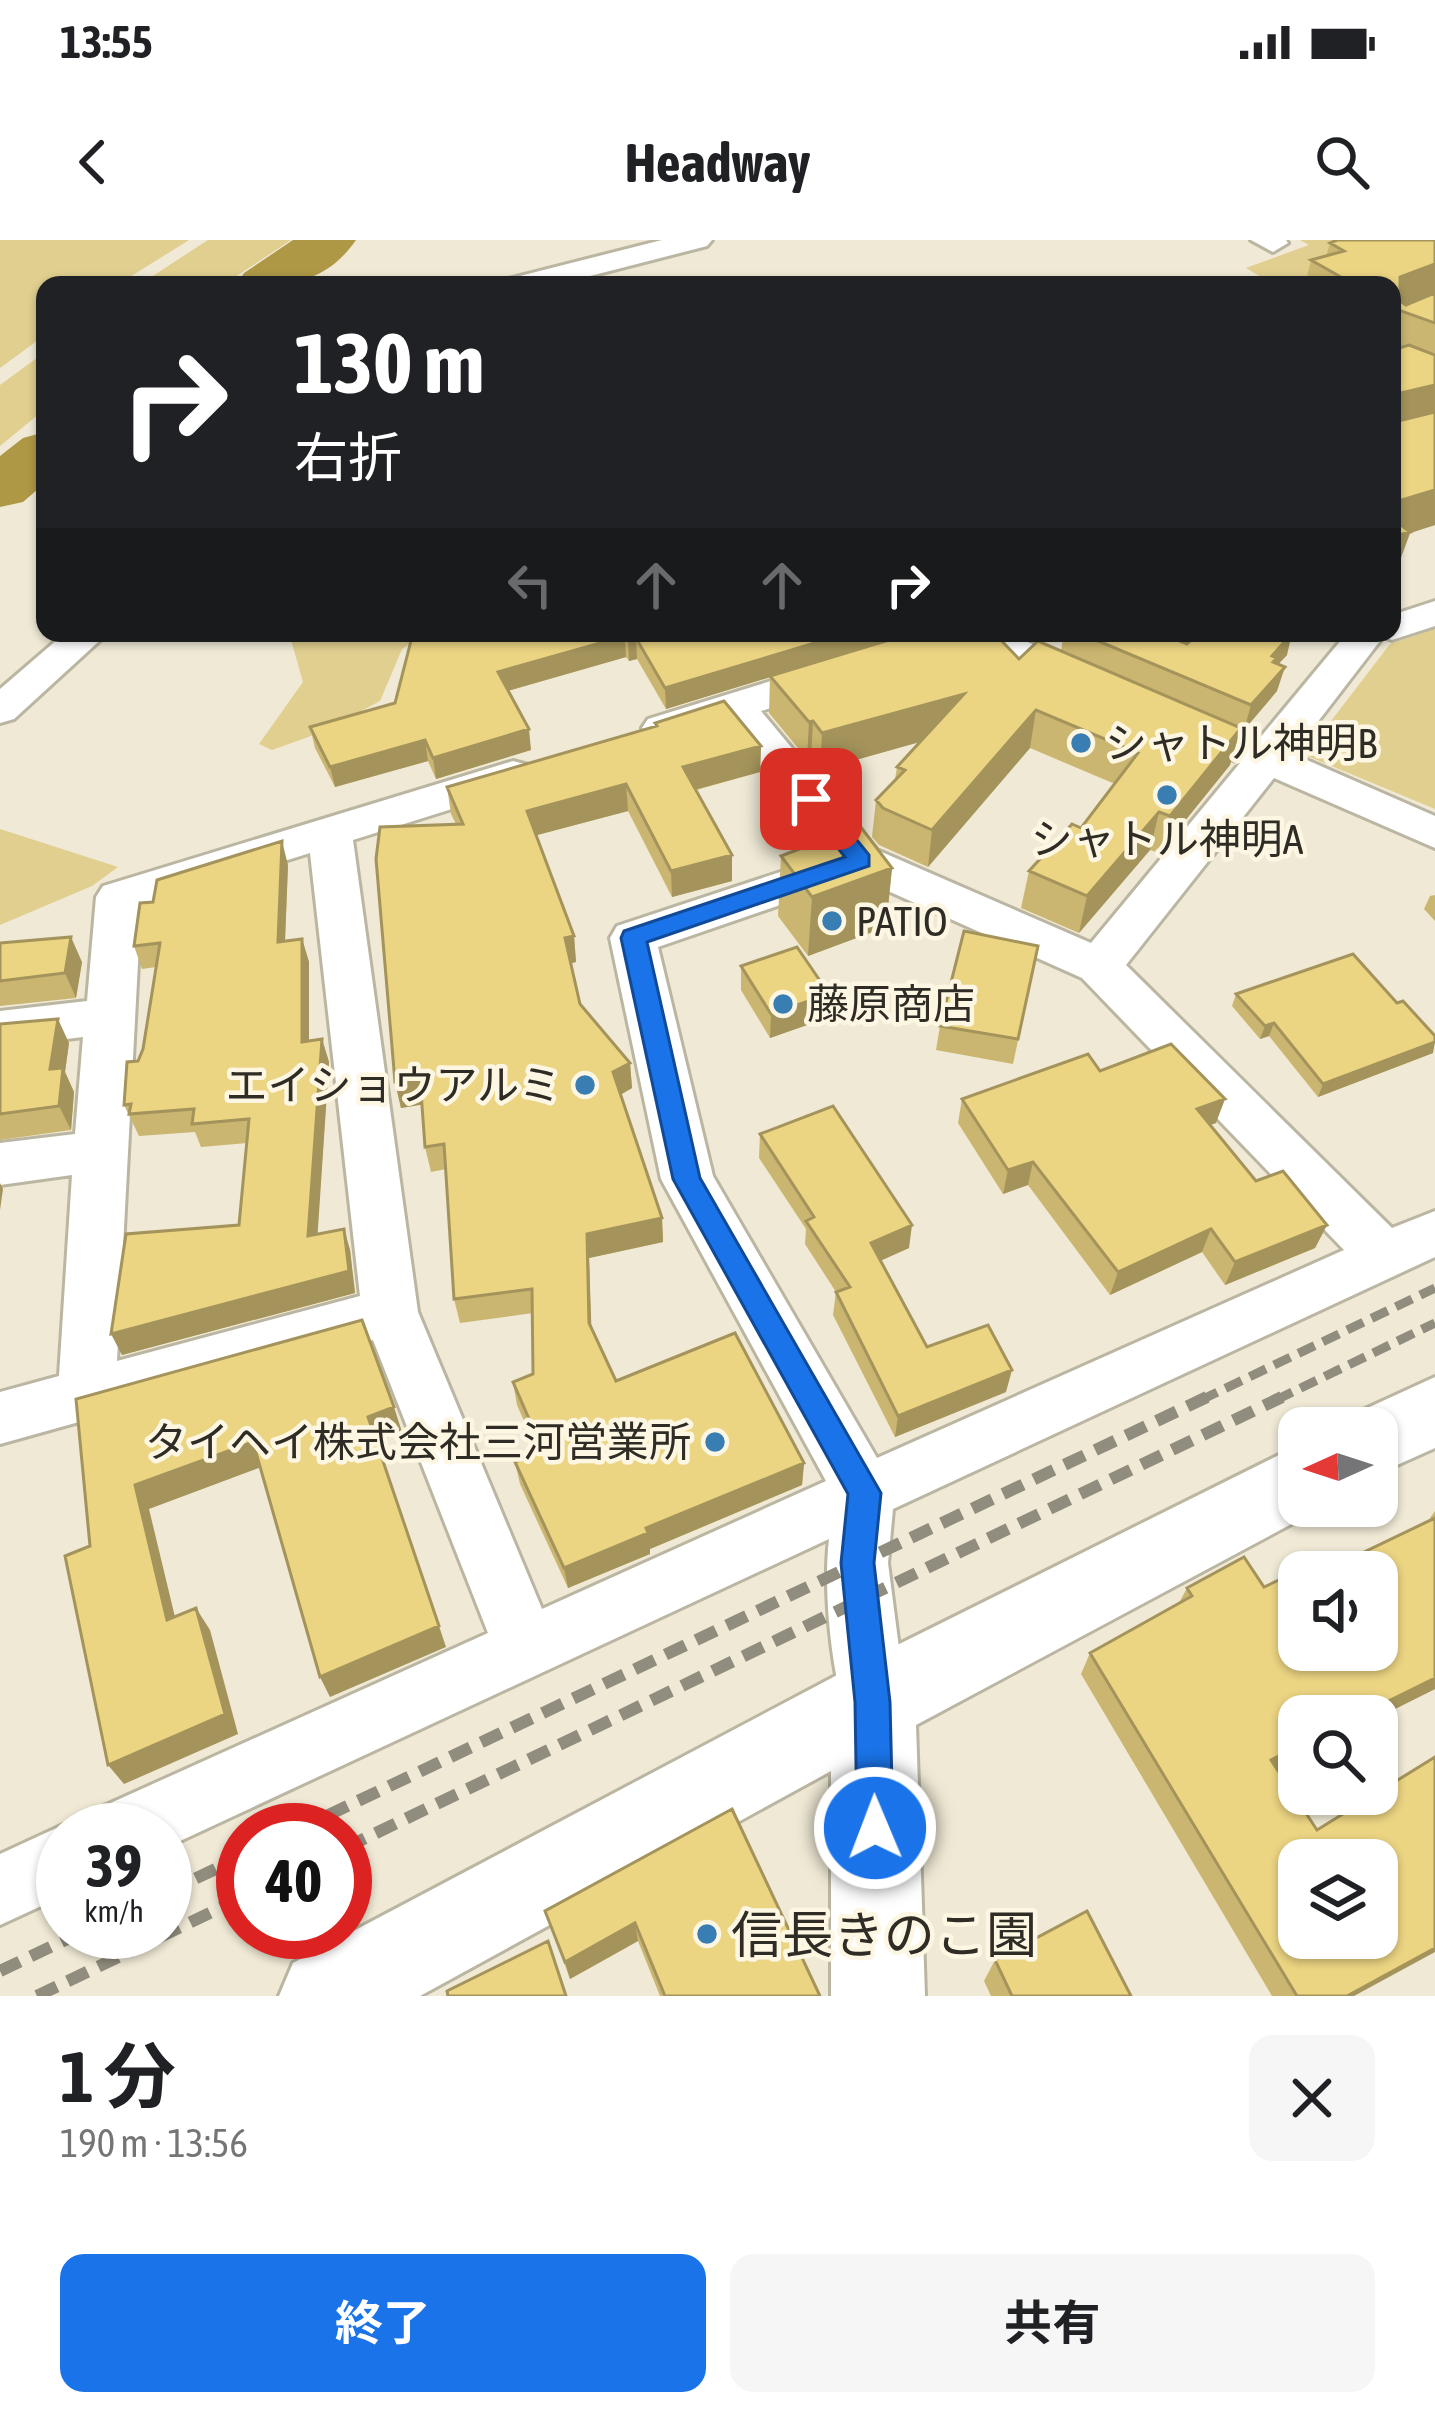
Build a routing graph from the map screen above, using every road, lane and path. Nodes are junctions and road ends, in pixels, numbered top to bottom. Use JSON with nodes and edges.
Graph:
{"nodes":[{"id":1,"x":697,"y":240,"type":"edge"},
{"id":2,"x":555,"y":276,"type":"edge"},
{"id":3,"x":1435,"y":613,"type":"edge"},
{"id":4,"x":1401,"y":624,"type":"edge"},
{"id":5,"x":78,"y":642,"type":"edge"},
{"id":6,"x":1365,"y":642,"type":"edge"},
{"id":7,"x":940,"y":643,"type":"edge"},
{"id":8,"x":1121,"y":696,"type":"edge"},
{"id":9,"x":735,"y":706,"type":"junction"},
{"id":10,"x":0,"y":710,"type":"edge"},
{"id":11,"x":1205,"y":732,"type":"edge"},
{"id":12,"x":622,"y":741,"type":"edge"},
{"id":13,"x":1268,"y":759,"type":"junction"},
{"id":14,"x":555,"y":762,"type":"edge"},
{"id":15,"x":330,"y":833,"type":"junction"},
{"id":16,"x":1435,"y":833,"type":"edge"},
{"id":17,"x":861,"y":861,"type":"junction"},
{"id":18,"x":1100,"y":966,"type":"junction"},
{"id":19,"x":110,"y":1016,"type":"junction"},
{"id":20,"x":0,"y":1029,"type":"edge"},
{"id":21,"x":99,"y":1151,"type":"junction"},
{"id":22,"x":0,"y":1164,"type":"edge"},
{"id":23,"x":1410,"y":1245,"type":"edge"},
{"id":24,"x":390,"y":1312,"type":"junction"},
{"id":25,"x":87,"y":1394,"type":"junction"},
{"id":26,"x":1435,"y":1410,"type":"edge"},
{"id":27,"x":0,"y":1418,"type":"edge"},
{"id":28,"x":1398,"y":1429,"type":"edge"},
{"id":29,"x":1278,"y":1491,"type":"edge"},
{"id":30,"x":865,"y":1493,"type":"junction"},
{"id":31,"x":525,"y":1645,"type":"junction"},
{"id":32,"x":873,"y":1702,"type":"junction"},
{"id":33,"x":186,"y":1803,"type":"edge"},
{"id":34,"x":36,"y":1873,"type":"edge"},
{"id":35,"x":0,"y":1890,"type":"edge"},
{"id":36,"x":326,"y":1996,"type":"edge"},
{"id":37,"x":878,"y":1996,"type":"edge"}],
"edges":[{"from":1,"to":2,"type":"street"},
{"from":3,"to":4,"type":"street"},
{"from":5,"to":10,"type":"street"},
{"from":6,"to":13,"type":"street"},
{"from":7,"to":8,"type":"street"},
{"from":7,"to":9,"type":"street"},
{"from":9,"to":12,"type":"street"},
{"from":9,"to":17,"type":"street"},
{"from":11,"to":13,"type":"street"},
{"from":13,"to":16,"type":"street"},
{"from":13,"to":18,"type":"street"},
{"from":14,"to":15,"type":"street"},
{"from":15,"to":19,"type":"street"},
{"from":15,"to":24,"type":"street"},
{"from":17,"to":18,"type":"street"},
{"from":17,"to":30,"type":"street"},
{"from":18,"to":23,"type":"street"},
{"from":19,"to":20,"type":"street"},
{"from":19,"to":21,"type":"street"},
{"from":21,"to":22,"type":"street"},
{"from":21,"to":25,"type":"street"},
{"from":23,"to":30,"type":"street"},
{"from":24,"to":25,"type":"street"},
{"from":24,"to":31,"type":"street"},
{"from":25,"to":27,"type":"street"},
{"from":26,"to":28,"type":"street"},
{"from":29,"to":32,"type":"street"},
{"from":30,"to":31,"type":"street"},
{"from":30,"to":32,"type":"street"},
{"from":31,"to":33,"type":"street"},
{"from":32,"to":36,"type":"street"},
{"from":32,"to":37,"type":"street"},
{"from":34,"to":35,"type":"street"}]}
